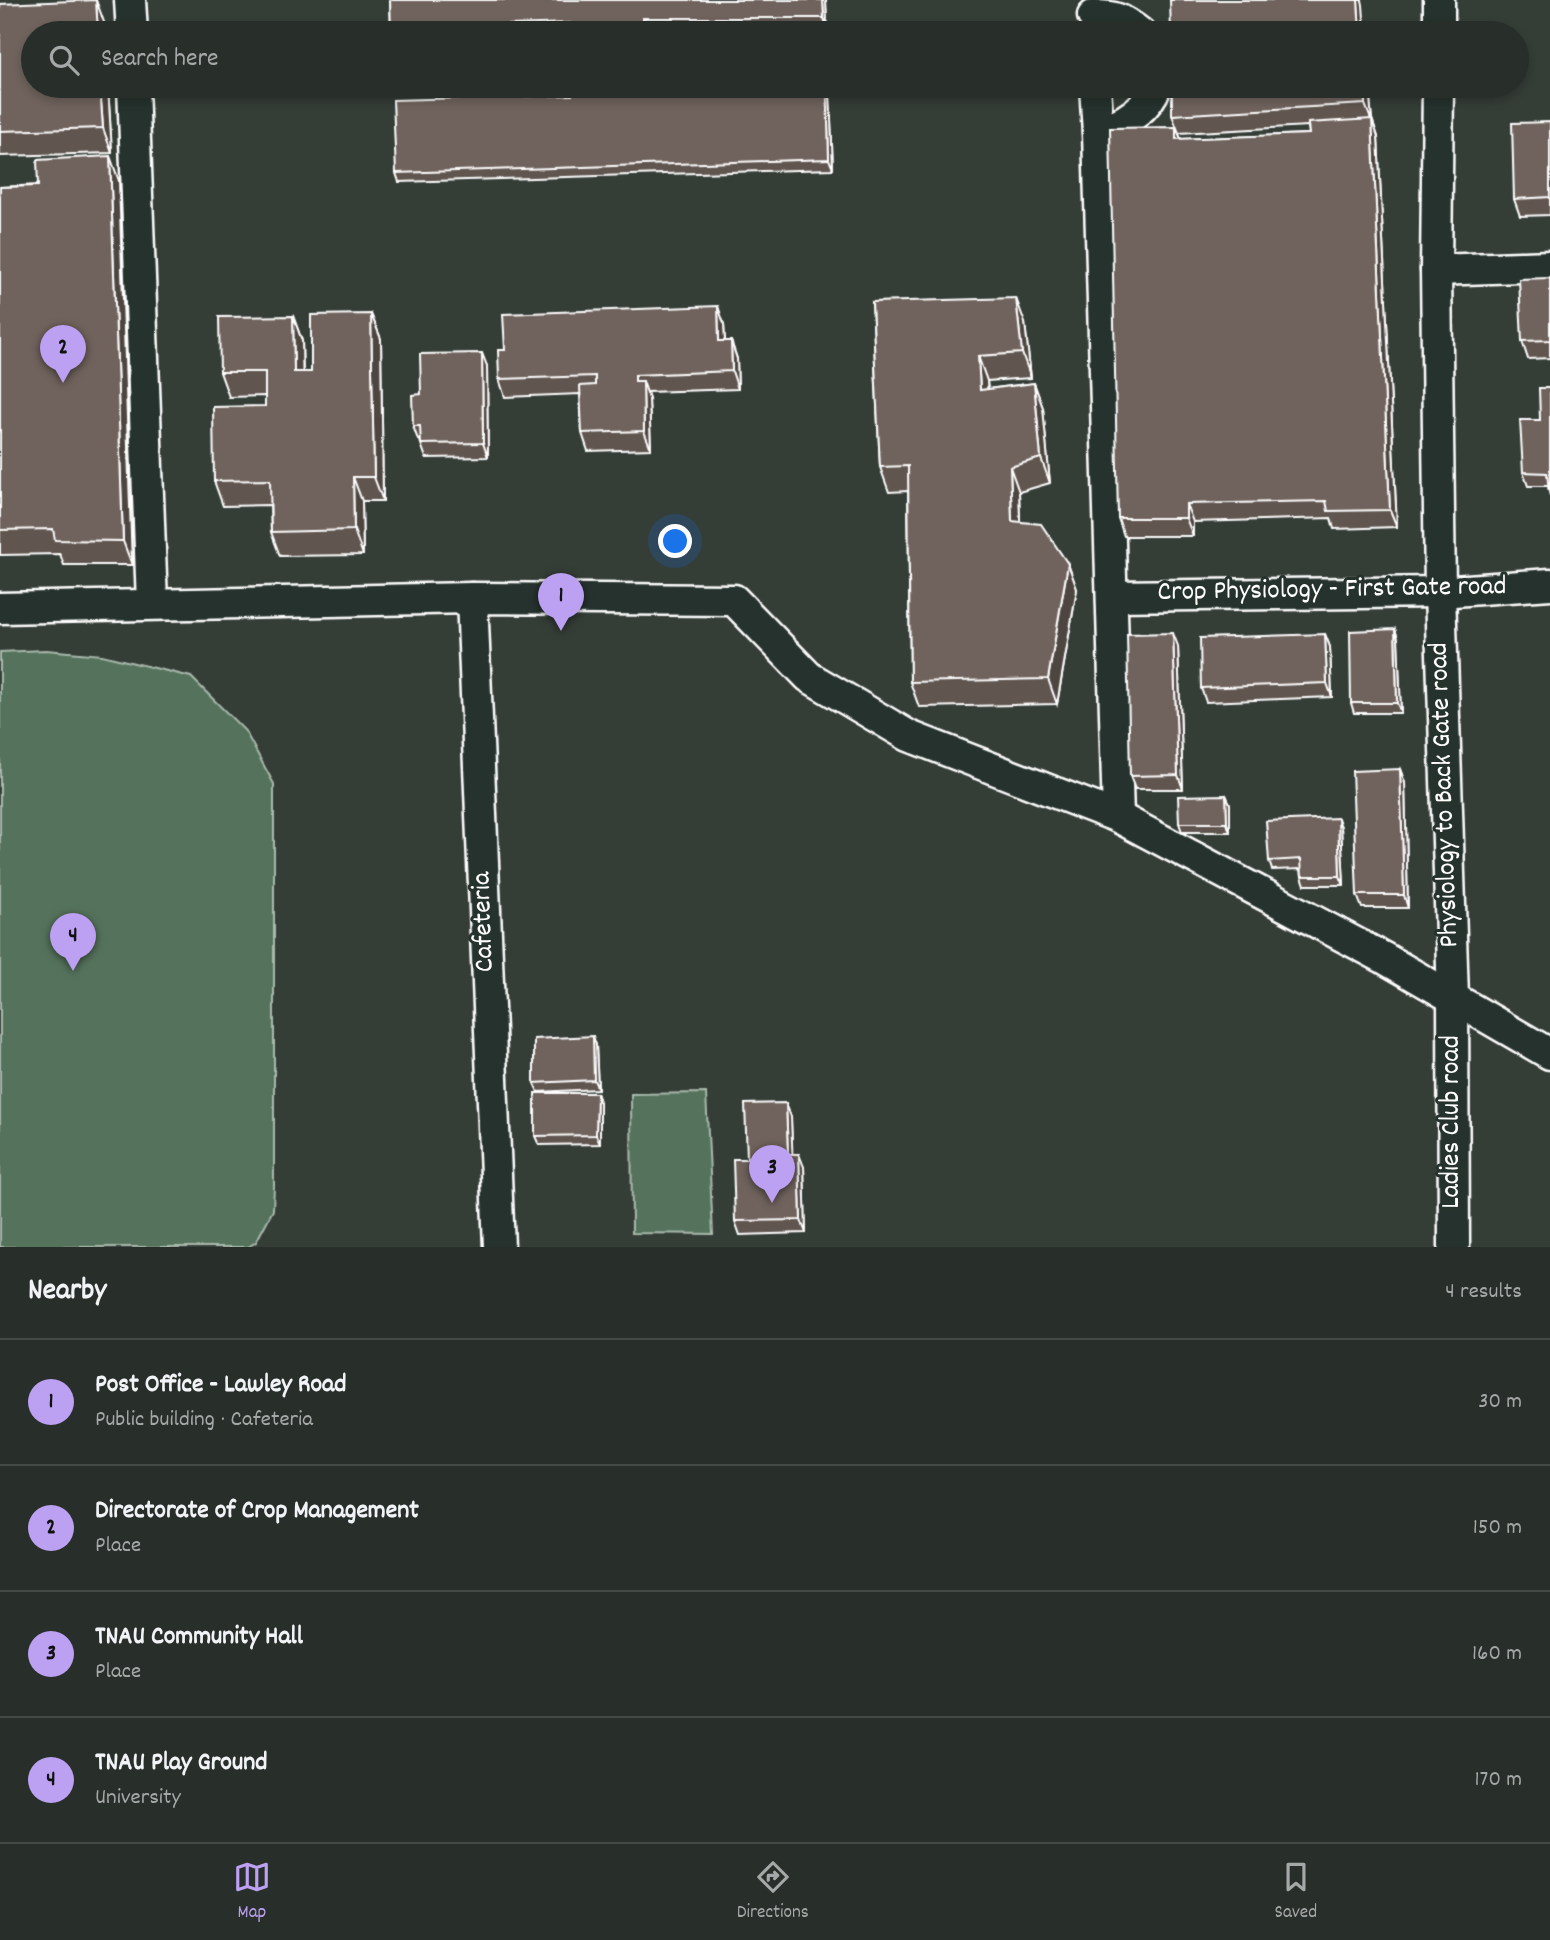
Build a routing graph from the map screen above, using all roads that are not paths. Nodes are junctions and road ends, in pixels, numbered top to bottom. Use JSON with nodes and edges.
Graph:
{"nodes":[{"id":1,"x":130,"y":0,"type":"edge"},
{"id":2,"x":1439,"y":0,"type":"edge"},
{"id":3,"x":1092,"y":17,"type":"edge"},
{"id":4,"x":131,"y":21,"type":"edge"},
{"id":5,"x":1125,"y":21,"type":"edge"},
{"id":6,"x":1439,"y":21,"type":"edge"},
{"id":7,"x":134,"y":98,"type":"edge"},
{"id":8,"x":1096,"y":98,"type":"edge"},
{"id":9,"x":1151,"y":98,"type":"edge"},
{"id":10,"x":1438,"y":98,"type":"edge"},
{"id":11,"x":1098,"y":132,"type":"junction"},
{"id":12,"x":1550,"y":266,"type":"edge"},
{"id":13,"x":1436,"y":270,"type":"junction"},
{"id":14,"x":1550,"y":584,"type":"edge"},
{"id":15,"x":1440,"y":592,"type":"junction"},
{"id":16,"x":1113,"y":596,"type":"junction"},
{"id":17,"x":472,"y":598,"type":"junction"},
{"id":18,"x":152,"y":604,"type":"junction"},
{"id":19,"x":0,"y":608,"type":"edge"},
{"id":20,"x":1118,"y":817,"type":"junction"},
{"id":21,"x":1453,"y":998,"type":"junction"},
{"id":22,"x":1550,"y":1054,"type":"edge"},
{"id":23,"x":499,"y":1247,"type":"edge"},
{"id":24,"x":1454,"y":1247,"type":"edge"}],
"edges":[{"from":1,"to":4,"type":"street"},
{"from":2,"to":6,"type":"street"},
{"from":3,"to":5,"type":"street"},
{"from":7,"to":18,"type":"street"},
{"from":8,"to":11,"type":"street"},
{"from":9,"to":11,"type":"street"},
{"from":10,"to":13,"type":"street","name":"Physiology to Back Gate road"},
{"from":11,"to":16,"type":"street"},
{"from":12,"to":13,"type":"street"},
{"from":13,"to":15,"type":"street","name":"Physiology to Back Gate road"},
{"from":14,"to":15,"type":"street","name":"Crop Physiology - First Gate road"},
{"from":15,"to":16,"type":"street","name":"Crop Physiology - First Gate road"},
{"from":15,"to":21,"type":"street","name":"Physiology to Back Gate road"},
{"from":16,"to":20,"type":"street"},
{"from":17,"to":18,"type":"street"},
{"from":17,"to":20,"type":"street"},
{"from":17,"to":23,"type":"street","name":"Cafeteria"},
{"from":18,"to":19,"type":"street"},
{"from":20,"to":21,"type":"street"},
{"from":21,"to":22,"type":"street"},
{"from":21,"to":24,"type":"street","name":"Ladies Club road"}]}
